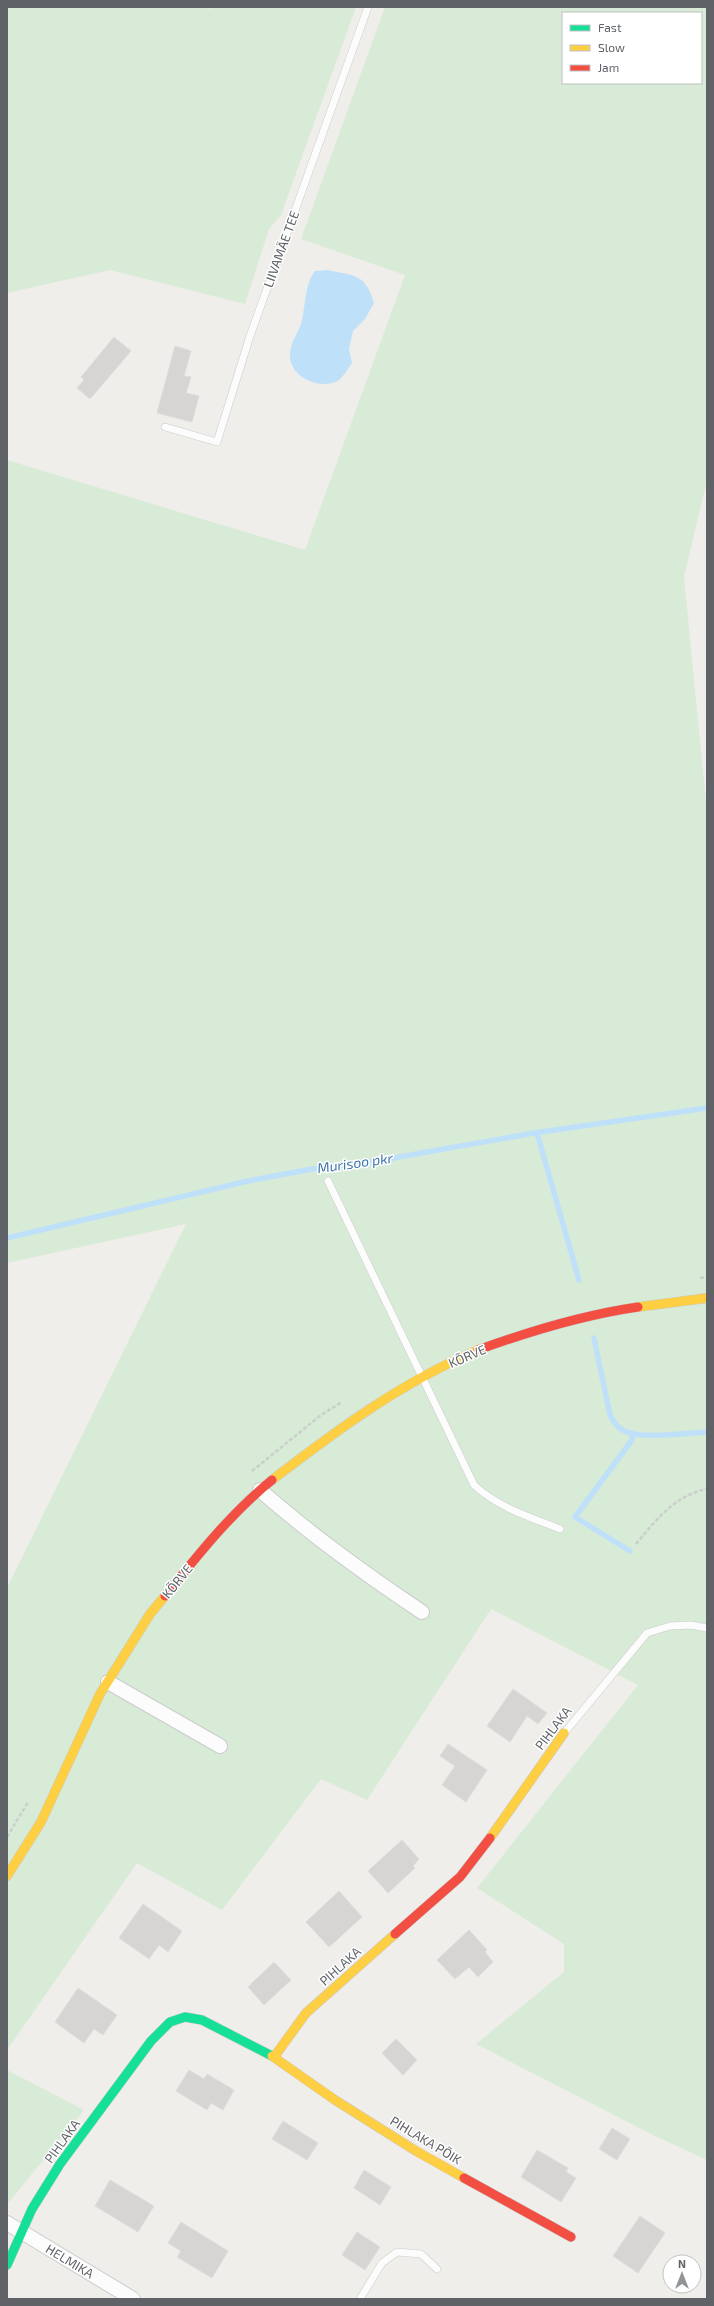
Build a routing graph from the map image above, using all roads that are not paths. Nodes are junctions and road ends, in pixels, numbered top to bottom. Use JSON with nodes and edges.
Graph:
{"nodes":[{"id":1,"x":368,"y":7,"type":"edge"},
{"id":2,"x":165,"y":427,"type":"dead end"},
{"id":3,"x":328,"y":1181,"type":"dead end"},
{"id":4,"x":707,"y":1298,"type":"edge"},
{"id":5,"x":423,"y":1375,"type":"junction"},
{"id":6,"x":260,"y":1490,"type":"junction"},
{"id":7,"x":560,"y":1529,"type":"dead end"},
{"id":8,"x":422,"y":1612,"type":"dead end"},
{"id":9,"x":707,"y":1628,"type":"edge"},
{"id":10,"x":108,"y":1682,"type":"junction"},
{"id":11,"x":564,"y":1733,"type":"joint"},
{"id":12,"x":220,"y":1746,"type":"dead end"},
{"id":13,"x":7,"y":1876,"type":"edge"},
{"id":14,"x":274,"y":2056,"type":"junction"},
{"id":15,"x":7,"y":2224,"type":"edge"},
{"id":16,"x":23,"y":2233,"type":"junction"},
{"id":17,"x":571,"y":2237,"type":"dead end"},
{"id":18,"x":7,"y":2265,"type":"edge"},
{"id":19,"x":437,"y":2269,"type":"dead end"},
{"id":20,"x":133,"y":2299,"type":"edge"},
{"id":21,"x":360,"y":2299,"type":"edge"}],
"edges":[{"from":1,"to":2,"type":"lane","name":"LIIVAMÄE TEE"},
{"from":3,"to":5,"type":"lane"},
{"from":4,"to":5,"type":"street","name":"KÕRVE"},
{"from":5,"to":6,"type":"street","name":"KÕRVE"},
{"from":5,"to":7,"type":"lane"},
{"from":6,"to":8,"type":"street"},
{"from":6,"to":10,"type":"street","name":"KÕRVE"},
{"from":9,"to":11,"type":"lane","name":"PIHLAKA"},
{"from":10,"to":12,"type":"street"},
{"from":10,"to":13,"type":"street","name":"KÕRVE"},
{"from":11,"to":14,"type":"street","name":"PIHLAKA"},
{"from":14,"to":16,"type":"street","name":"PIHLAKA"},
{"from":14,"to":17,"type":"street","name":"PIHLAKA PÕIK"},
{"from":15,"to":16,"type":"street","name":"HELMIKA"},
{"from":16,"to":18,"type":"street","name":"PIHLAKA"},
{"from":16,"to":20,"type":"street","name":"HELMIKA"},
{"from":19,"to":21,"type":"lane"}]}
